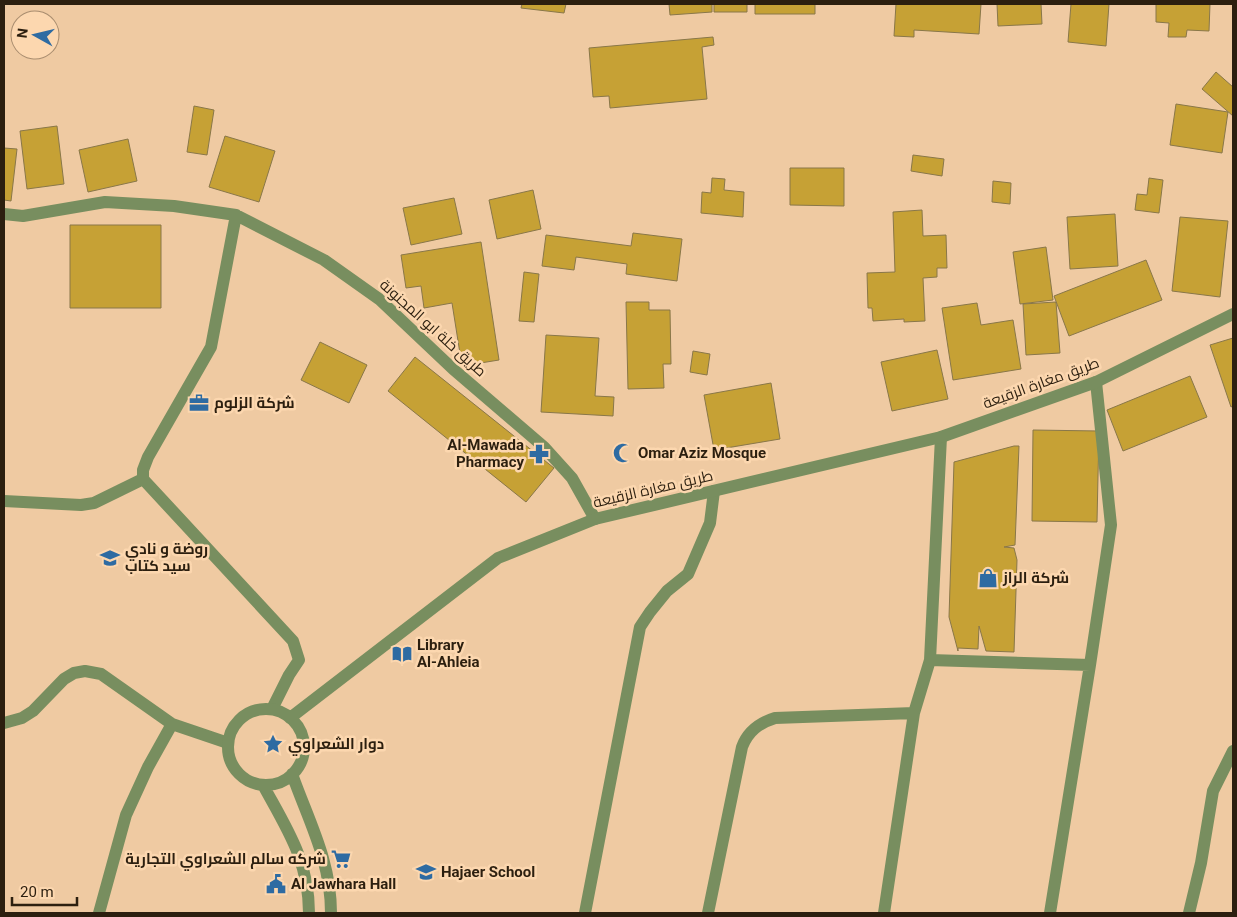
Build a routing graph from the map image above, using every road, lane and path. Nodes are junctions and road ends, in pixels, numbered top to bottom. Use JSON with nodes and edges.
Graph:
{"nodes":[{"id":1,"x":4,"y":214,"type":"edge"},
{"id":2,"x":236,"y":215,"type":"junction"},
{"id":3,"x":1233,"y":314,"type":"edge"},
{"id":4,"x":1096,"y":382,"type":"junction"},
{"id":5,"x":942,"y":437,"type":"junction"},
{"id":6,"x":143,"y":480,"type":"junction"},
{"id":7,"x":714,"y":491,"type":"junction"},
{"id":8,"x":4,"y":501,"type":"edge"},
{"id":9,"x":594,"y":519,"type":"junction"},
{"id":10,"x":930,"y":660,"type":"junction"},
{"id":11,"x":1090,"y":665,"type":"junction"},
{"id":12,"x":272,"y":709,"type":"junction"},
{"id":13,"x":914,"y":712,"type":"junction"},
{"id":14,"x":290,"y":718,"type":"junction"},
{"id":15,"x":4,"y":723,"type":"edge"},
{"id":16,"x":172,"y":724,"type":"junction"},
{"id":17,"x":228,"y":743,"type":"junction"},
{"id":18,"x":1233,"y":751,"type":"edge"},
{"id":19,"x":292,"y":774,"type":"junction"},
{"id":20,"x":263,"y":785,"type":"junction"},
{"id":21,"x":99,"y":913,"type":"edge"},
{"id":22,"x":309,"y":913,"type":"edge"},
{"id":23,"x":331,"y":913,"type":"edge"},
{"id":24,"x":585,"y":913,"type":"edge"},
{"id":25,"x":708,"y":913,"type":"edge"},
{"id":26,"x":884,"y":913,"type":"edge"},
{"id":27,"x":1050,"y":913,"type":"edge"},
{"id":28,"x":1189,"y":913,"type":"edge"}],
"edges":[{"from":1,"to":2,"type":"street","name":"طريق خلة ابو المجنونة"},
{"from":2,"to":6,"type":"street"},
{"from":2,"to":9,"type":"street","name":"طريق خلة ابو المجنونة"},
{"from":3,"to":4,"type":"street","name":"طريق مغارة الزقيعة"},
{"from":4,"to":5,"type":"street","name":"طريق مغارة الزقيعة"},
{"from":4,"to":11,"type":"street"},
{"from":5,"to":7,"type":"street","name":"طريق مغارة الزقيعة"},
{"from":5,"to":10,"type":"street"},
{"from":6,"to":8,"type":"street"},
{"from":6,"to":12,"type":"street"},
{"from":7,"to":9,"type":"street","name":"طريق مغارة الزقيعة"},
{"from":7,"to":24,"type":"street"},
{"from":9,"to":14,"type":"street","name":"طريق مغارة الزقيعة"},
{"from":10,"to":11,"type":"street"},
{"from":10,"to":13,"type":"street"},
{"from":11,"to":27,"type":"street"},
{"from":12,"to":14,"type":"street"},
{"from":12,"to":17,"type":"street"},
{"from":13,"to":25,"type":"street"},
{"from":13,"to":26,"type":"street"},
{"from":14,"to":19,"type":"street"},
{"from":15,"to":16,"type":"street"},
{"from":16,"to":17,"type":"street"},
{"from":16,"to":21,"type":"street"},
{"from":17,"to":20,"type":"street"},
{"from":18,"to":28,"type":"street"},
{"from":19,"to":20,"type":"street"},
{"from":19,"to":23,"type":"street"},
{"from":20,"to":22,"type":"street"}]}
